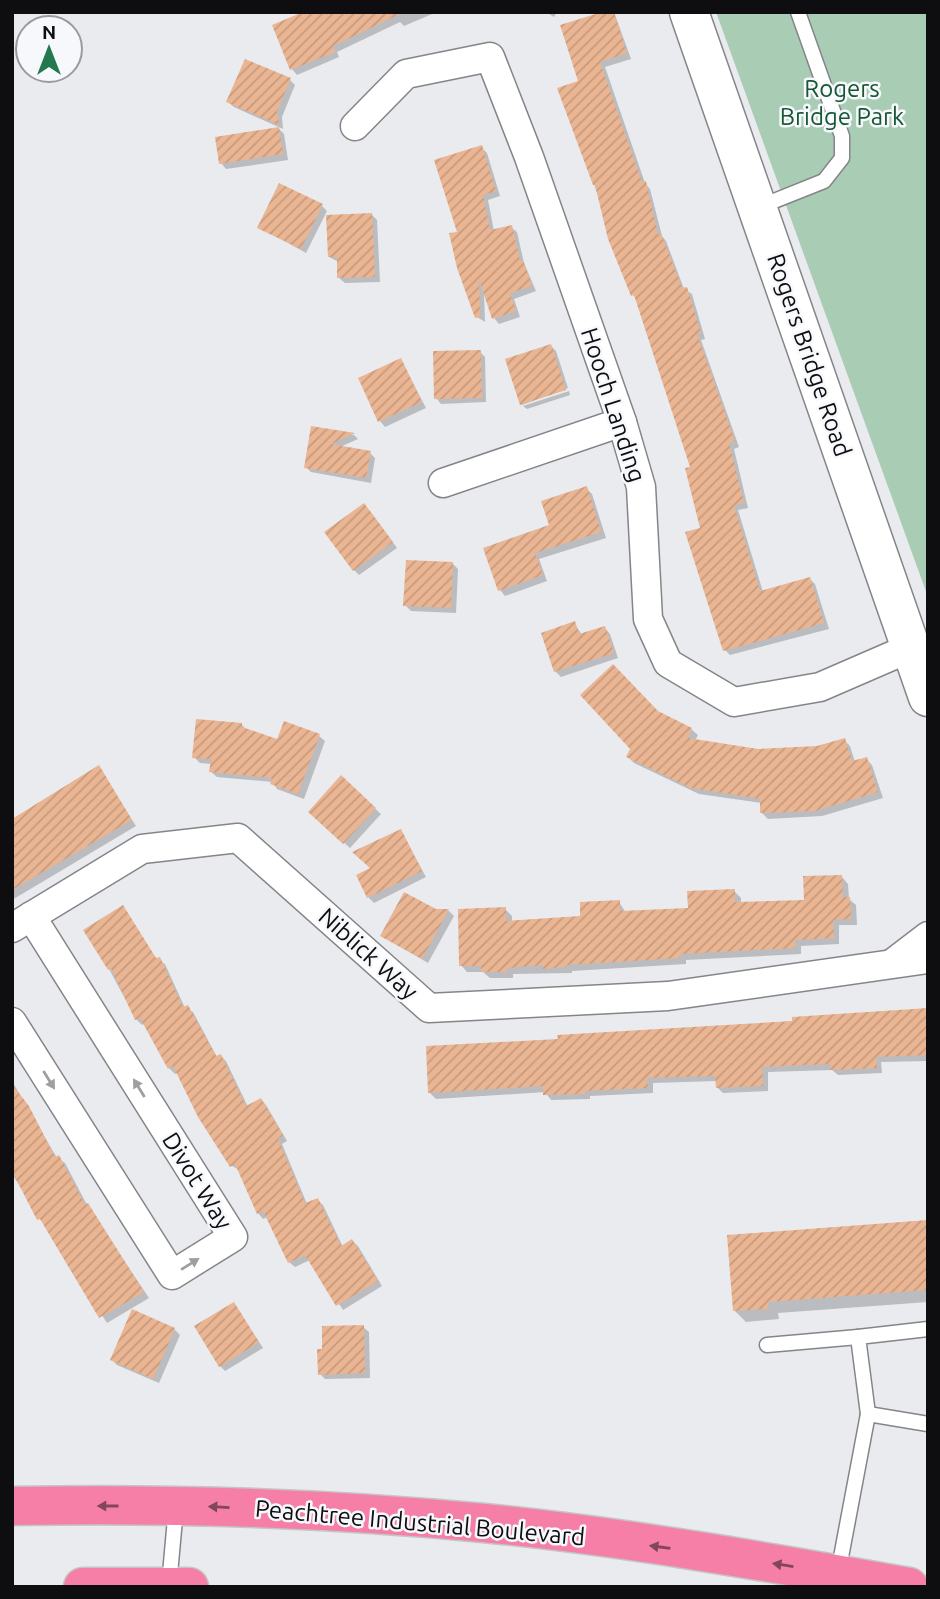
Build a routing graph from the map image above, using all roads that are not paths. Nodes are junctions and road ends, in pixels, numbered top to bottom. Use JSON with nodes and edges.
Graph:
{"nodes":[{"id":1,"x":689,"y":12,"type":"edge"},
{"id":2,"x":798,"y":12,"type":"edge"},
{"id":3,"x":355,"y":126,"type":"dead end"},
{"id":4,"x":758,"y":208,"type":"junction"},
{"id":5,"x":622,"y":422,"type":"junction"},
{"id":6,"x":443,"y":483,"type":"dead end"},
{"id":7,"x":910,"y":648,"type":"junction"},
{"id":8,"x":928,"y":697,"type":"edge"},
{"id":9,"x":22,"y":922,"type":"edge"},
{"id":10,"x":928,"y":936,"type":"edge"},
{"id":11,"x":928,"y":959,"type":"edge"},
{"id":12,"x":894,"y":962,"type":"junction"},
{"id":13,"x":12,"y":1022,"type":"edge"},
{"id":14,"x":928,"y":1329,"type":"edge"},
{"id":15,"x":858,"y":1337,"type":"junction"},
{"id":16,"x":767,"y":1345,"type":"dead end"},
{"id":17,"x":868,"y":1414,"type":"junction"},
{"id":18,"x":928,"y":1424,"type":"edge"},
{"id":19,"x":12,"y":1506,"type":"edge"},
{"id":20,"x":176,"y":1506,"type":"junction"},
{"id":21,"x":838,"y":1574,"type":"junction"},
{"id":22,"x":83,"y":1587,"type":"edge"},
{"id":23,"x":169,"y":1587,"type":"edge"},
{"id":24,"x":189,"y":1587,"type":"edge"},
{"id":25,"x":909,"y":1587,"type":"edge"}],
"edges":[{"from":1,"to":4,"type":"street","name":"Rogers Bridge Road"},
{"from":2,"to":4,"type":"lane"},
{"from":3,"to":5,"type":"street","name":"Hooch Landing"},
{"from":4,"to":7,"type":"street","name":"Rogers Bridge Road"},
{"from":5,"to":6,"type":"street"},
{"from":5,"to":7,"type":"street","name":"Hooch Landing"},
{"from":7,"to":8,"type":"street","name":"Rogers Bridge Road"},
{"from":9,"to":12,"type":"street","name":"Niblick Way"},
{"from":13,"to":9,"type":"street","name":"Divot Way","one_way":true},
{"from":10,"to":12,"type":"street","name":"Niblick Way"},
{"from":11,"to":12,"type":"street","name":"Niblick Way"},
{"from":14,"to":15,"type":"lane"},
{"from":15,"to":16,"type":"lane"},
{"from":15,"to":17,"type":"lane"},
{"from":17,"to":18,"type":"lane"},
{"from":17,"to":21,"type":"lane"},
{"from":20,"to":19,"type":"highway","name":"Peachtree Industrial Boulevard","one_way":true},
{"from":21,"to":20,"type":"highway","name":"Peachtree Industrial Boulevard","one_way":true},
{"from":20,"to":23,"type":"lane"},
{"from":21,"to":25,"type":"highway","name":"Peachtree Industrial Boulevard"},
{"from":22,"to":23,"type":"highway"},
{"from":23,"to":24,"type":"highway"}]}
